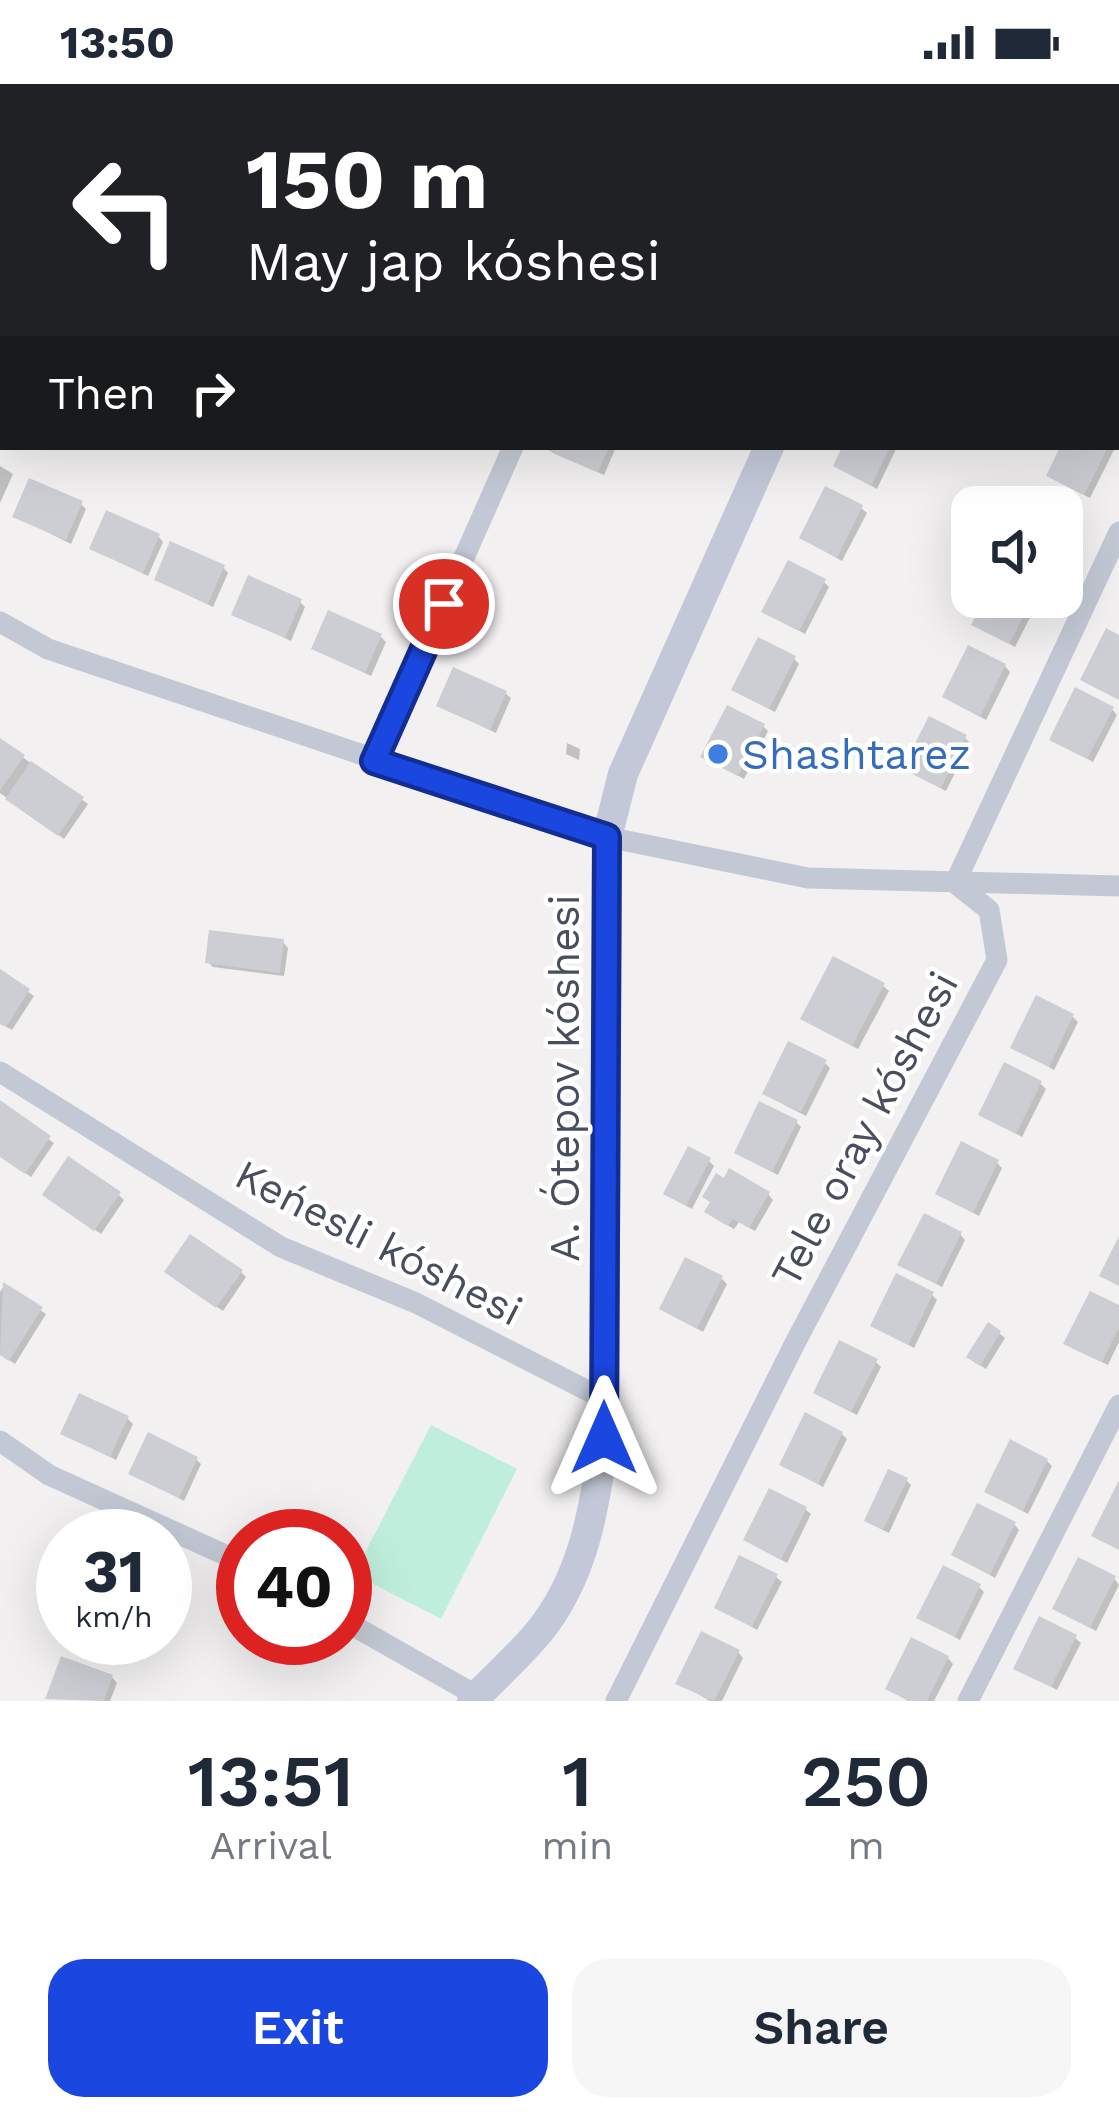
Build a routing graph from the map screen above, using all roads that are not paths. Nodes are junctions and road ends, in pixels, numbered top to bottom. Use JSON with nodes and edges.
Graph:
{"nodes":[{"id":1,"x":513,"y":450,"type":"edge"},
{"id":2,"x":760,"y":450,"type":"edge"},
{"id":3,"x":1119,"y":532,"type":"edge"},
{"id":4,"x":0,"y":622,"type":"edge"},
{"id":5,"x":374,"y":761,"type":"junction"},
{"id":6,"x":607,"y":837,"type":"junction"},
{"id":7,"x":955,"y":883,"type":"junction"},
{"id":8,"x":1119,"y":886,"type":"edge"},
{"id":9,"x":0,"y":1072,"type":"edge"},
{"id":10,"x":604,"y":1400,"type":"junction"},
{"id":11,"x":1119,"y":1405,"type":"edge"},
{"id":12,"x":0,"y":1441,"type":"edge"},
{"id":13,"x":216,"y":1551,"type":"edge"},
{"id":14,"x":372,"y":1637,"type":"edge"},
{"id":15,"x":474,"y":1698,"type":"edge"},
{"id":16,"x":616,"y":1701,"type":"edge"},
{"id":17,"x":968,"y":1701,"type":"edge"}],
"edges":[{"from":1,"to":5,"type":"street"},
{"from":2,"to":6,"type":"street","name":"A. Ótepov kóshesi"},
{"from":3,"to":7,"type":"street"},
{"from":4,"to":5,"type":"street"},
{"from":5,"to":6,"type":"street"},
{"from":6,"to":7,"type":"street"},
{"from":6,"to":10,"type":"street","name":"A. Ótepov kóshesi"},
{"from":7,"to":8,"type":"street"},
{"from":7,"to":16,"type":"street","name":"Tele oray kóshesi"},
{"from":9,"to":10,"type":"street","name":"Keńesli kóshesi"},
{"from":10,"to":15,"type":"street","name":"A. Ótepov kóshesi"},
{"from":11,"to":17,"type":"street"},
{"from":12,"to":13,"type":"street"},
{"from":14,"to":15,"type":"street"}]}
